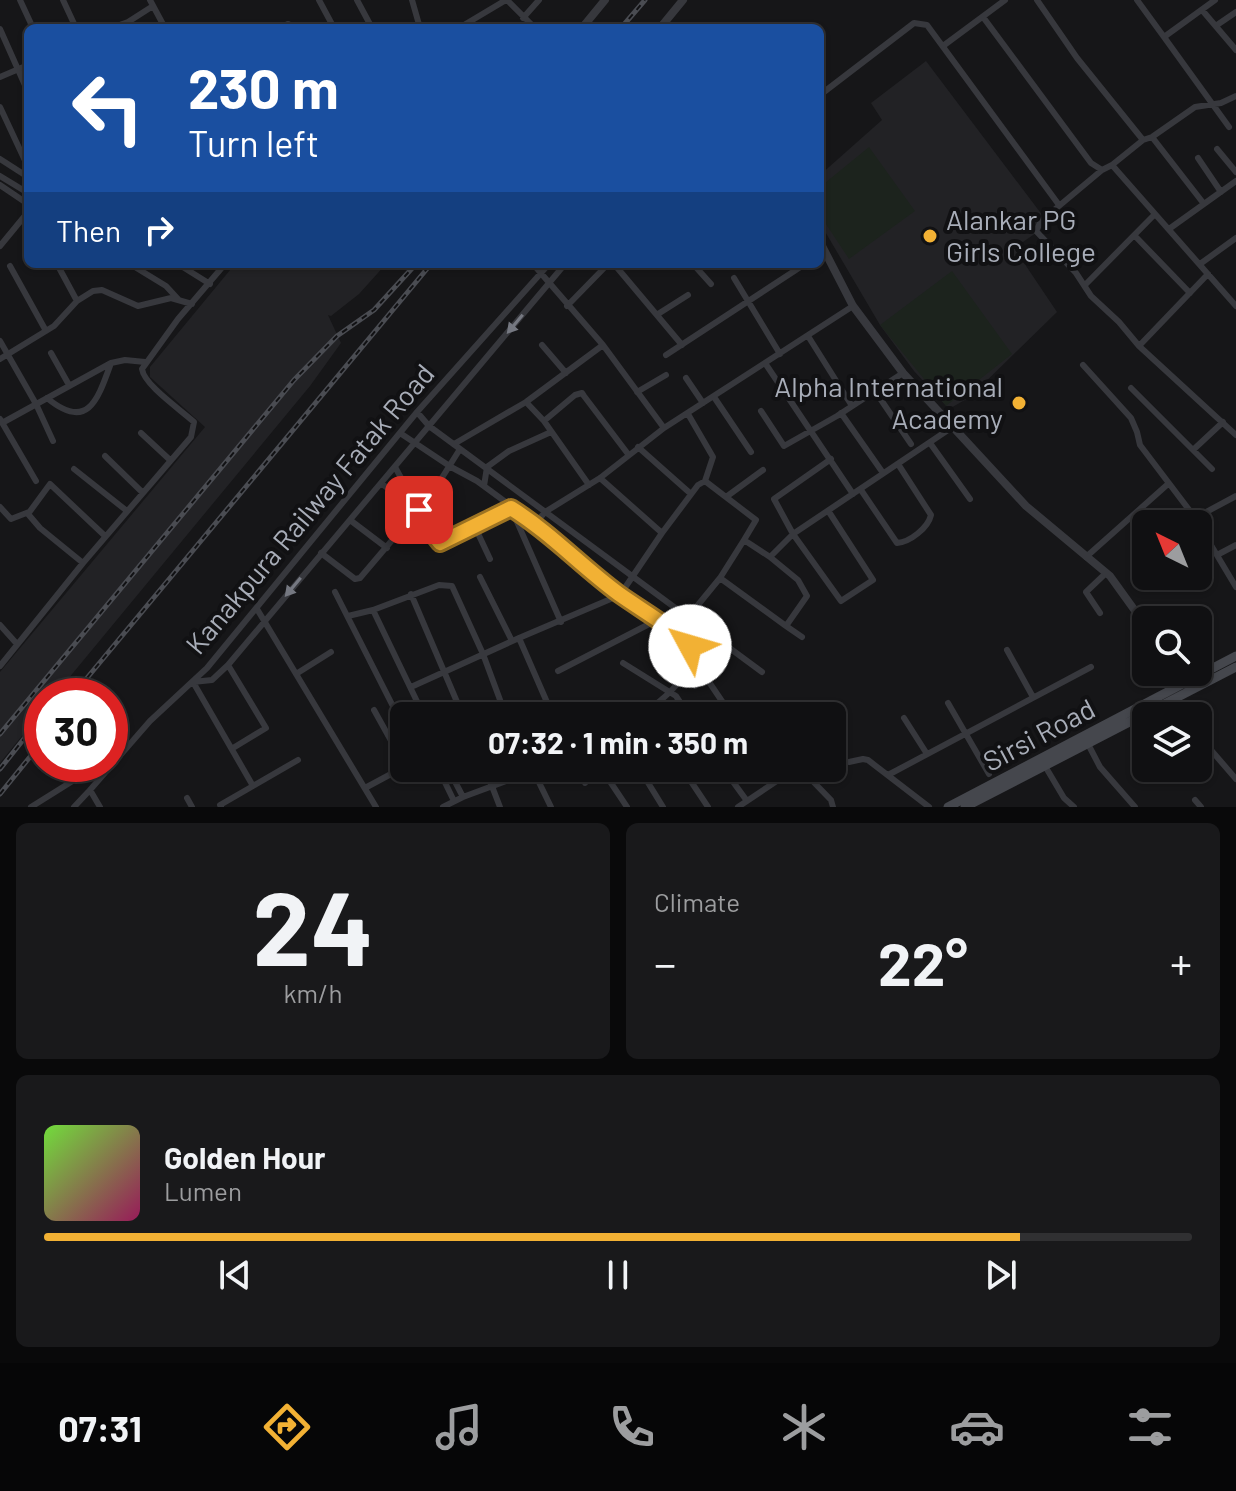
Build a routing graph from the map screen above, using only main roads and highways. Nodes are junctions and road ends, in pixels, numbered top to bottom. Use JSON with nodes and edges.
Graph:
{"nodes":[{"id":1,"x":1236,"y":656,"type":"edge"},
{"id":2,"x":1236,"y":667,"type":"edge"},
{"id":3,"x":1187,"y":687,"type":"junction"},
{"id":4,"x":1090,"y":739,"type":"junction"},
{"id":5,"x":948,"y":807,"type":"edge"},
{"id":6,"x":965,"y":807,"type":"edge"}],
"edges":[{"from":1,"to":3,"type":"main road","name":"Sirsi Road"},
{"from":2,"to":3,"type":"main road","name":"Sirsi Road"},
{"from":3,"to":4,"type":"main road","name":"Sirsi Road"},
{"from":3,"to":4,"type":"main road","name":"Sirsi Road"},
{"from":4,"to":5,"type":"main road","name":"Sirsi Road"},
{"from":4,"to":6,"type":"main road","name":"Sirsi Road"}]}
